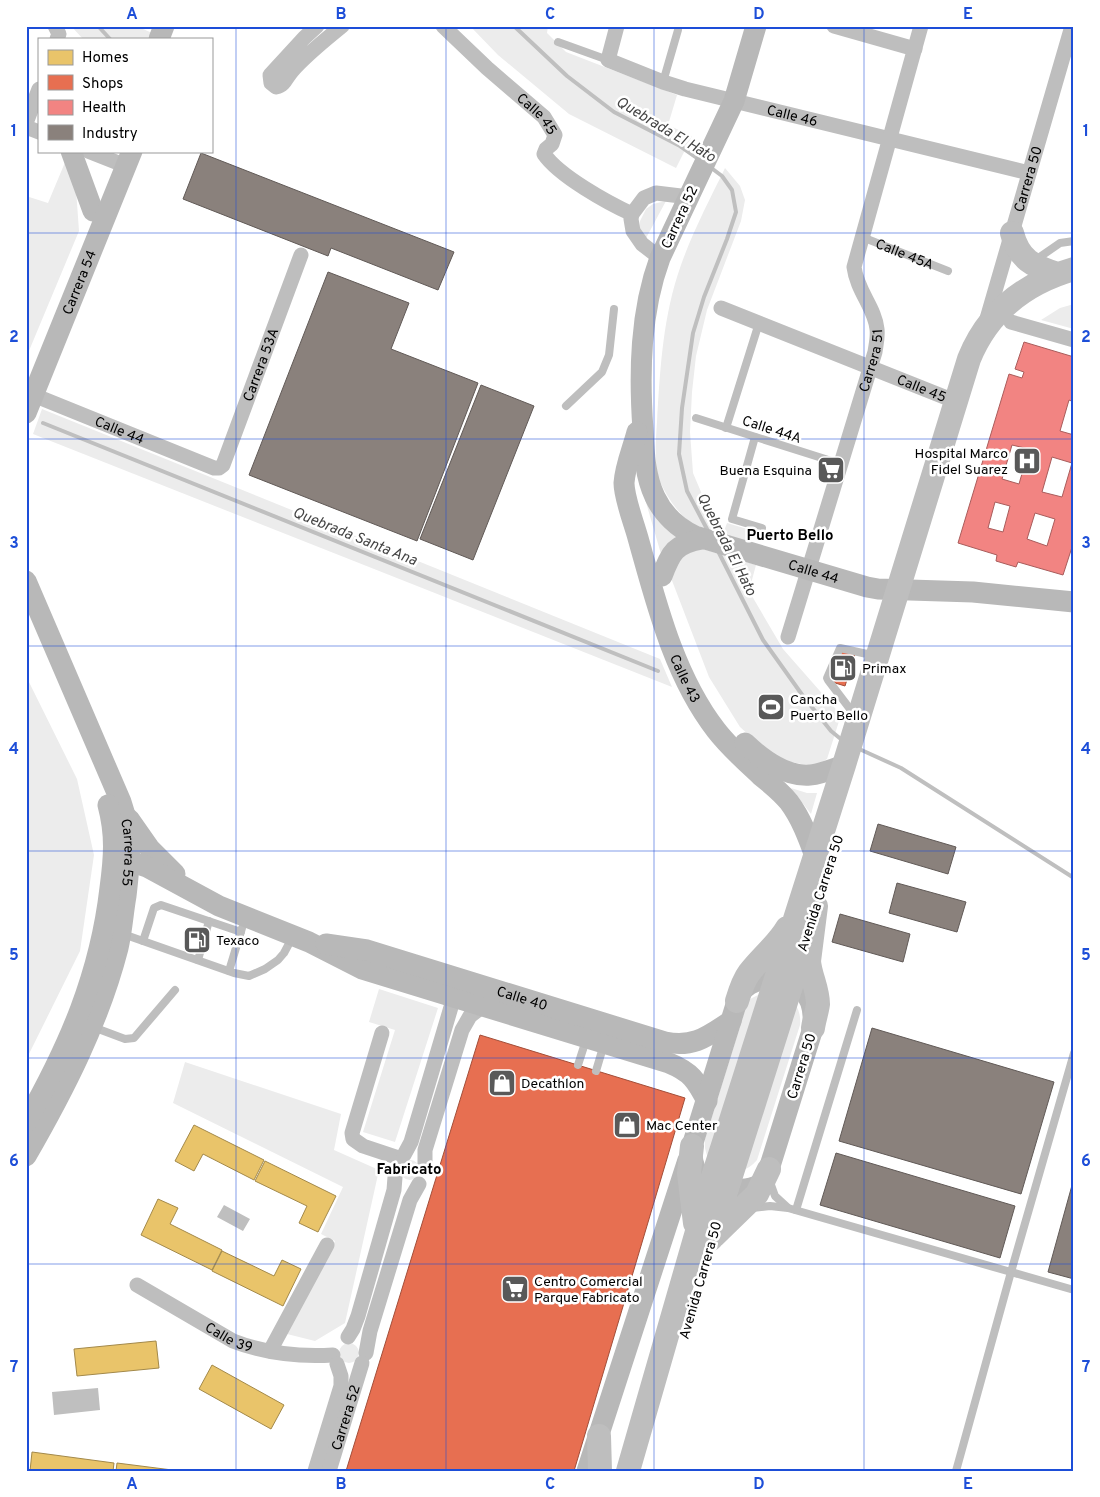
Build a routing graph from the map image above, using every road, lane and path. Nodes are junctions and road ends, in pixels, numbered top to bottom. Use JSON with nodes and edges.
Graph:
{"nodes":[{"id":1,"x":55,"y":26,"type":"edge"},
{"id":2,"x":317,"y":26,"type":"edge"},
{"id":3,"x":342,"y":26,"type":"edge"},
{"id":4,"x":442,"y":26,"type":"edge"},
{"id":5,"x":618,"y":26,"type":"edge"},
{"id":6,"x":756,"y":26,"type":"edge"},
{"id":7,"x":834,"y":26,"type":"edge"},
{"id":8,"x":921,"y":26,"type":"edge"},
{"id":9,"x":1072,"y":26,"type":"edge"},
{"id":10,"x":678,"y":30,"type":"dead end"},
{"id":11,"x":57,"y":38,"type":"edge"},
{"id":12,"x":558,"y":42,"type":"dead end"},
{"id":13,"x":915,"y":49,"type":"junction"},
{"id":14,"x":608,"y":60,"type":"junction"},
{"id":15,"x":663,"y":82,"type":"junction"},
{"id":16,"x":38,"y":92,"type":"edge"},
{"id":17,"x":734,"y":101,"type":"junction"},
{"id":18,"x":26,"y":123,"type":"edge"},
{"id":19,"x":26,"y":127,"type":"edge"},
{"id":20,"x":38,"y":132,"type":"edge"},
{"id":21,"x":890,"y":139,"type":"junction"},
{"id":22,"x":71,"y":152,"type":"edge"},
{"id":23,"x":94,"y":152,"type":"edge"},
{"id":24,"x":122,"y":157,"type":"edge"},
{"id":25,"x":1030,"y":173,"type":"junction"},
{"id":26,"x":688,"y":197,"type":"junction"},
{"id":27,"x":93,"y":211,"type":"junction"},
{"id":28,"x":632,"y":214,"type":"junction"},
{"id":29,"x":1012,"y":233,"type":"junction"},
{"id":30,"x":862,"y":237,"type":"junction"},
{"id":31,"x":1074,"y":241,"type":"edge"},
{"id":32,"x":301,"y":255,"type":"dead end"},
{"id":33,"x":660,"y":258,"type":"junction"},
{"id":34,"x":1031,"y":264,"type":"junction"},
{"id":35,"x":948,"y":271,"type":"dead end"},
{"id":36,"x":1068,"y":276,"type":"edge"},
{"id":37,"x":721,"y":308,"type":"dead end"},
{"id":38,"x":614,"y":309,"type":"dead end"},
{"id":39,"x":1011,"y":322,"type":"junction"},
{"id":40,"x":759,"y":323,"type":"junction"},
{"id":41,"x":983,"y":331,"type":"junction"},
{"id":42,"x":1074,"y":340,"type":"edge"},
{"id":43,"x":870,"y":367,"type":"junction"},
{"id":44,"x":26,"y":374,"type":"edge"},
{"id":45,"x":29,"y":400,"type":"edge"},
{"id":46,"x":956,"y":402,"type":"junction"},
{"id":47,"x":566,"y":406,"type":"dead end"},
{"id":48,"x":642,"y":417,"type":"junction"},
{"id":49,"x":696,"y":418,"type":"dead end"},
{"id":50,"x":726,"y":428,"type":"junction"},
{"id":51,"x":755,"y":437,"type":"junction"},
{"id":52,"x":841,"y":464,"type":"junction"},
{"id":53,"x":628,"y":465,"type":"junction"},
{"id":54,"x":214,"y":468,"type":"joint"},
{"id":55,"x":762,"y":528,"type":"dead end"},
{"id":56,"x":702,"y":539,"type":"junction"},
{"id":57,"x":809,"y":570,"type":"junction"},
{"id":58,"x":662,"y":576,"type":"junction"},
{"id":59,"x":26,"y":581,"type":"edge"},
{"id":60,"x":907,"y":590,"type":"junction"},
{"id":61,"x":1074,"y":602,"type":"edge"},
{"id":62,"x":26,"y":612,"type":"edge"},
{"id":63,"x":788,"y":636,"type":"dead end"},
{"id":64,"x":879,"y":651,"type":"junction"},
{"id":65,"x":864,"y":727,"type":"junction"},
{"id":66,"x":850,"y":763,"type":"junction"},
{"id":67,"x":125,"y":814,"type":"junction"},
{"id":68,"x":815,"y":856,"type":"junction"},
{"id":69,"x":122,"y":859,"type":"junction"},
{"id":70,"x":198,"y":900,"type":"junction"},
{"id":71,"x":125,"y":901,"type":"junction"},
{"id":72,"x":808,"y":904,"type":"junction"},
{"id":73,"x":196,"y":917,"type":"junction"},
{"id":74,"x":209,"y":921,"type":"junction"},
{"id":75,"x":243,"y":924,"type":"junction"},
{"id":76,"x":121,"y":934,"type":"junction"},
{"id":77,"x":301,"y":939,"type":"junction"},
{"id":78,"x":143,"y":941,"type":"junction"},
{"id":79,"x":198,"y":960,"type":"junction"},
{"id":80,"x":229,"y":971,"type":"junction"},
{"id":81,"x":468,"y":981,"type":"junction"},
{"id":82,"x":784,"y":982,"type":"junction"},
{"id":83,"x":175,"y":990,"type":"dead end"},
{"id":84,"x":454,"y":997,"type":"junction"},
{"id":85,"x":483,"y":1006,"type":"junction"},
{"id":86,"x":857,"y":1010,"type":"dead end"},
{"id":87,"x":734,"y":1011,"type":"junction"},
{"id":88,"x":91,"y":1026,"type":"junction"},
{"id":89,"x":813,"y":1028,"type":"junction"},
{"id":90,"x":382,"y":1033,"type":"dead end"},
{"id":91,"x":595,"y":1040,"type":"junction"},
{"id":92,"x":1074,"y":1053,"type":"edge"},
{"id":93,"x":578,"y":1065,"type":"dead end"},
{"id":94,"x":596,"y":1071,"type":"dead end"},
{"id":95,"x":706,"y":1101,"type":"junction"},
{"id":96,"x":26,"y":1122,"type":"edge"},
{"id":97,"x":692,"y":1146,"type":"junction"},
{"id":98,"x":26,"y":1156,"type":"edge"},
{"id":99,"x":402,"y":1156,"type":"junction"},
{"id":100,"x":425,"y":1165,"type":"junction"},
{"id":101,"x":769,"y":1169,"type":"junction"},
{"id":102,"x":395,"y":1177,"type":"junction"},
{"id":103,"x":419,"y":1184,"type":"junction"},
{"id":104,"x":719,"y":1185,"type":"junction"},
{"id":105,"x":792,"y":1209,"type":"junction"},
{"id":106,"x":741,"y":1210,"type":"junction"},
{"id":107,"x":704,"y":1236,"type":"junction"},
{"id":108,"x":327,"y":1245,"type":"dead end"},
{"id":109,"x":1011,"y":1272,"type":"junction"},
{"id":110,"x":137,"y":1285,"type":"dead end"},
{"id":111,"x":1074,"y":1290,"type":"edge"},
{"id":112,"x":348,"y":1337,"type":"junction"},
{"id":113,"x":270,"y":1351,"type":"junction"},
{"id":114,"x":364,"y":1358,"type":"junction"},
{"id":115,"x":335,"y":1360,"type":"junction"},
{"id":116,"x":599,"y":1436,"type":"junction"},
{"id":117,"x":315,"y":1471,"type":"edge"},
{"id":118,"x":329,"y":1471,"type":"edge"},
{"id":119,"x":587,"y":1471,"type":"edge"},
{"id":120,"x":600,"y":1471,"type":"edge"},
{"id":121,"x":628,"y":1471,"type":"edge"},
{"id":122,"x":645,"y":1471,"type":"edge"},
{"id":123,"x":956,"y":1471,"type":"edge"}],
"edges":[{"from":1,"to":11,"type":"street"},
{"from":2,"to":3,"type":"street"},
{"from":4,"to":28,"type":"street","name":"Calle 45"},
{"from":5,"to":14,"type":"street"},
{"from":6,"to":17,"type":"main road","name":"Carrera 52"},
{"from":7,"to":13,"type":"street"},
{"from":8,"to":13,"type":"street","name":"Carrera 51"},
{"from":9,"to":25,"type":"street","name":"Carrera 50"},
{"from":10,"to":15,"type":"lane"},
{"from":12,"to":14,"type":"lane","name":"Calle 46"},
{"from":13,"to":21,"type":"street","name":"Carrera 51"},
{"from":14,"to":15,"type":"street","name":"Calle 46"},
{"from":15,"to":17,"type":"street","name":"Calle 46"},
{"from":16,"to":18,"type":"street"},
{"from":17,"to":21,"type":"street","name":"Calle 46"},
{"from":17,"to":26,"type":"main road","name":"Carrera 52"},
{"from":19,"to":20,"type":"street"},
{"from":21,"to":25,"type":"street","name":"Calle 46"},
{"from":21,"to":30,"type":"street","name":"Carrera 51"},
{"from":22,"to":27,"type":"main road"},
{"from":23,"to":24,"type":"street"},
{"from":24,"to":27,"type":"main road","name":"Carrera 54"},
{"from":24,"to":45,"type":"main road","name":"Carrera 54"},
{"from":25,"to":29,"type":"street","name":"Carrera 50"},
{"from":26,"to":28,"type":"street"},
{"from":26,"to":33,"type":"main road","name":"Carrera 52"},
{"from":27,"to":44,"type":"main road","name":"Carrera 54"},
{"from":28,"to":33,"type":"street"},
{"from":29,"to":34,"type":"main road"},
{"from":29,"to":41,"type":"street","name":"Carrera 50"},
{"from":30,"to":35,"type":"lane","name":"Calle 45A"},
{"from":30,"to":43,"type":"street","name":"Carrera 51"},
{"from":31,"to":34,"type":"lane"},
{"from":32,"to":54,"type":"street","name":"Carrera 53A"},
{"from":33,"to":48,"type":"main road","name":"Carrera 52"},
{"from":34,"to":36,"type":"main road"},
{"from":36,"to":39,"type":"main road","name":"Avenida Carrera 50"},
{"from":36,"to":41,"type":"main road","name":"Avenida Carrera 50"},
{"from":37,"to":40,"type":"street","name":"Calle 45"},
{"from":38,"to":47,"type":"lane"},
{"from":39,"to":42,"type":"street"},
{"from":39,"to":60,"type":"main road","name":"Avenida Carrera 50"},
{"from":40,"to":43,"type":"street","name":"Calle 45"},
{"from":40,"to":50,"type":"lane"},
{"from":41,"to":46,"type":"main road","name":"Avenida Carrera 50"},
{"from":43,"to":46,"type":"street","name":"Calle 45"},
{"from":43,"to":52,"type":"street","name":"Carrera 51"},
{"from":45,"to":54,"type":"street","name":"Calle 44"},
{"from":46,"to":60,"type":"main road","name":"Avenida Carrera 50"},
{"from":48,"to":53,"type":"main road","name":"Calle 43"},
{"from":48,"to":56,"type":"main road","name":"Calle 44"},
{"from":49,"to":50,"type":"lane","name":"Calle 44A"},
{"from":50,"to":51,"type":"lane","name":"Calle 44A"},
{"from":51,"to":52,"type":"lane","name":"Calle 44A"},
{"from":51,"to":55,"type":"lane"},
{"from":52,"to":57,"type":"street","name":"Carrera 51"},
{"from":53,"to":58,"type":"main road","name":"Calle 43"},
{"from":53,"to":68,"type":"main road","name":"Calle 43"},
{"from":56,"to":57,"type":"main road","name":"Calle 44"},
{"from":56,"to":58,"type":"main road"},
{"from":57,"to":60,"type":"main road","name":"Calle 44"},
{"from":57,"to":63,"type":"street","name":"Carrera 51"},
{"from":58,"to":66,"type":"main road","name":"Calle 43"},
{"from":59,"to":67,"type":"main road","name":"Carrera 55"},
{"from":60,"to":61,"type":"main road","name":"Calle 44"},
{"from":60,"to":64,"type":"main road","name":"Avenida Carrera 50"},
{"from":60,"to":65,"type":"main road","name":"Avenida Carrera 50"},
{"from":62,"to":69,"type":"main road","name":"Carrera 55"},
{"from":64,"to":65,"type":"main road","name":"Avenida Carrera 50"},
{"from":64,"to":65,"type":"lane"},
{"from":65,"to":66,"type":"main road","name":"Avenida Carrera 50"},
{"from":66,"to":68,"type":"main road","name":"Avenida Carrera 50"},
{"from":66,"to":72,"type":"main road","name":"Avenida Carrera 50"},
{"from":67,"to":69,"type":"main road","name":"Carrera 55"},
{"from":67,"to":70,"type":"main road"},
{"from":68,"to":72,"type":"main road","name":"Avenida Carrera 50"},
{"from":69,"to":70,"type":"main road","name":"Calle 40"},
{"from":69,"to":71,"type":"main road","name":"Carrera 55"},
{"from":69,"to":96,"type":"main road","name":"Carrera 55"},
{"from":70,"to":71,"type":"main road"},
{"from":70,"to":73,"type":"lane"},
{"from":70,"to":75,"type":"main road","name":"Calle 40"},
{"from":71,"to":76,"type":"main road","name":"Carrera 55"},
{"from":72,"to":82,"type":"main road","name":"Avenida Carrera 50"},
{"from":72,"to":87,"type":"main road"},
{"from":72,"to":89,"type":"main road"},
{"from":73,"to":74,"type":"lane"},
{"from":73,"to":78,"type":"lane"},
{"from":74,"to":75,"type":"lane"},
{"from":74,"to":79,"type":"lane"},
{"from":75,"to":77,"type":"main road","name":"Calle 40"},
{"from":75,"to":80,"type":"lane"},
{"from":76,"to":78,"type":"lane"},
{"from":76,"to":88,"type":"main road","name":"Carrera 55"},
{"from":77,"to":80,"type":"lane"},
{"from":77,"to":81,"type":"main road","name":"Calle 40"},
{"from":77,"to":84,"type":"main road","name":"Calle 40"},
{"from":78,"to":79,"type":"lane"},
{"from":79,"to":80,"type":"lane"},
{"from":81,"to":84,"type":"street"},
{"from":81,"to":87,"type":"main road","name":"Calle 40"},
{"from":82,"to":87,"type":"main road"},
{"from":82,"to":89,"type":"main road","name":"Carrera 50"},
{"from":82,"to":104,"type":"main road","name":"Avenida Carrera 50"},
{"from":83,"to":88,"type":"lane"},
{"from":84,"to":85,"type":"main road","name":"Calle 40"},
{"from":84,"to":99,"type":"street"},
{"from":85,"to":91,"type":"main road","name":"Calle 40"},
{"from":85,"to":100,"type":"street"},
{"from":86,"to":105,"type":"lane"},
{"from":87,"to":95,"type":"main road"},
{"from":88,"to":98,"type":"main road","name":"Carrera 55"},
{"from":89,"to":101,"type":"main road","name":"Carrera 50"},
{"from":90,"to":99,"type":"street"},
{"from":91,"to":93,"type":"lane"},
{"from":91,"to":94,"type":"lane"},
{"from":91,"to":95,"type":"main road","name":"Calle 40"},
{"from":92,"to":109,"type":"lane"},
{"from":95,"to":97,"type":"main road"},
{"from":97,"to":104,"type":"main road"},
{"from":97,"to":107,"type":"main road"},
{"from":97,"to":116,"type":"main road"},
{"from":99,"to":100,"type":"street"},
{"from":99,"to":102,"type":"street"},
{"from":100,"to":103,"type":"street"},
{"from":101,"to":104,"type":"main road","name":"Carrera 50"},
{"from":101,"to":105,"type":"lane"},
{"from":101,"to":106,"type":"main road"},
{"from":102,"to":103,"type":"street"},
{"from":102,"to":112,"type":"street"},
{"from":103,"to":114,"type":"street","name":"Carrera 52"},
{"from":104,"to":107,"type":"main road","name":"Avenida Carrera 50"},
{"from":105,"to":106,"type":"lane"},
{"from":105,"to":109,"type":"lane"},
{"from":106,"to":107,"type":"main road"},
{"from":107,"to":121,"type":"main road","name":"Avenida Carrera 50"},
{"from":107,"to":122,"type":"main road","name":"Avenida Carrera 50"},
{"from":108,"to":113,"type":"street"},
{"from":109,"to":111,"type":"lane"},
{"from":109,"to":123,"type":"lane"},
{"from":110,"to":113,"type":"street","name":"Calle 39"},
{"from":112,"to":114,"type":"street"},
{"from":112,"to":115,"type":"street"},
{"from":113,"to":115,"type":"street","name":"Calle 39"},
{"from":114,"to":115,"type":"street"},
{"from":114,"to":118,"type":"street","name":"Carrera 52"},
{"from":115,"to":117,"type":"street","name":"Carrera 52"},
{"from":116,"to":119,"type":"main road"},
{"from":116,"to":120,"type":"main road"}]}
